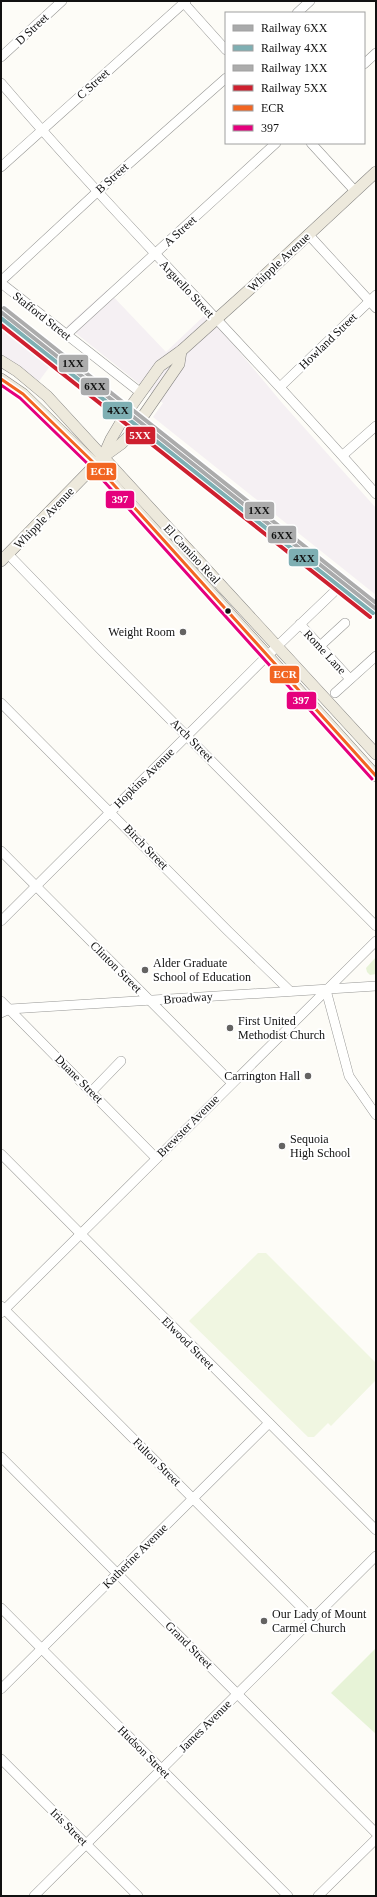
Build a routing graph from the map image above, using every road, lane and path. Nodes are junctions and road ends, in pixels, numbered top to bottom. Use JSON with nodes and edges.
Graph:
{"nodes":[{"id":1,"x":62,"y":1,"type":"edge"},
{"id":2,"x":310,"y":1,"type":"edge"},
{"id":3,"x":184,"y":2,"type":"edge"},
{"id":4,"x":298,"y":12,"type":"edge"},
{"id":5,"x":225,"y":49,"type":"edge"},
{"id":6,"x":376,"y":53,"type":"edge"},
{"id":7,"x":1,"y":57,"type":"edge"},
{"id":8,"x":365,"y":63,"type":"edge"},
{"id":9,"x":225,"y":79,"type":"edge"},
{"id":10,"x":1,"y":83,"type":"edge"},
{"id":11,"x":41,"y":130,"type":"junction"},
{"id":12,"x":275,"y":144,"type":"edge"},
{"id":13,"x":312,"y":144,"type":"edge"},
{"id":14,"x":1,"y":167,"type":"edge"},
{"id":15,"x":376,"y":172,"type":"edge"},
{"id":16,"x":354,"y":191,"type":"junction"},
{"id":17,"x":97,"y":192,"type":"junction"},
{"id":18,"x":308,"y":234,"type":"junction"},
{"id":19,"x":154,"y":254,"type":"junction"},
{"id":20,"x":1,"y":282,"type":"edge"},
{"id":21,"x":374,"y":302,"type":"edge"},
{"id":22,"x":215,"y":320,"type":"junction"},
{"id":23,"x":66,"y":334,"type":"junction"},
{"id":24,"x":181,"y":351,"type":"junction"},
{"id":25,"x":1,"y":361,"type":"edge"},
{"id":26,"x":3,"y":384,"type":"edge"},
{"id":27,"x":280,"y":387,"type":"junction"},
{"id":28,"x":141,"y":393,"type":"junction"},
{"id":29,"x":376,"y":426,"type":"edge"},
{"id":30,"x":342,"y":455,"type":"junction"},
{"id":31,"x":99,"y":461,"type":"junction"},
{"id":32,"x":376,"y":494,"type":"edge"},
{"id":33,"x":4,"y":558,"type":"edge"},
{"id":34,"x":336,"y":589,"type":"dead end"},
{"id":35,"x":345,"y":623,"type":"dead end"},
{"id":36,"x":300,"y":624,"type":"junction"},
{"id":37,"x":277,"y":646,"type":"junction"},
{"id":38,"x":320,"y":646,"type":"junction"},
{"id":39,"x":268,"y":655,"type":"junction"},
{"id":40,"x":376,"y":656,"type":"edge"},
{"id":41,"x":350,"y":679,"type":"junction"},
{"id":42,"x":335,"y":694,"type":"dead end"},
{"id":43,"x":1,"y":703,"type":"edge"},
{"id":44,"x":187,"y":735,"type":"junction"},
{"id":45,"x":376,"y":754,"type":"edge"},
{"id":46,"x":376,"y":776,"type":"edge"},
{"id":47,"x":110,"y":811,"type":"junction"},
{"id":48,"x":1,"y":851,"type":"edge"},
{"id":49,"x":36,"y":885,"type":"junction"},
{"id":50,"x":2,"y":919,"type":"edge"},
{"id":51,"x":376,"y":926,"type":"edge"},
{"id":52,"x":376,"y":941,"type":"edge"},
{"id":53,"x":376,"y":986,"type":"edge"},
{"id":54,"x":326,"y":990,"type":"junction"},
{"id":55,"x":290,"y":991,"type":"junction"},
{"id":56,"x":1,"y":1001,"type":"edge"},
{"id":57,"x":150,"y":1001,"type":"junction"},
{"id":58,"x":10,"y":1009,"type":"junction"},
{"id":59,"x":1,"y":1013,"type":"edge"},
{"id":60,"x":121,"y":1061,"type":"dead end"},
{"id":61,"x":232,"y":1083,"type":"junction"},
{"id":62,"x":92,"y":1091,"type":"junction"},
{"id":63,"x":376,"y":1115,"type":"edge"},
{"id":64,"x":1,"y":1154,"type":"edge"},
{"id":65,"x":156,"y":1158,"type":"junction"},
{"id":66,"x":80,"y":1234,"type":"junction"},
{"id":67,"x":2,"y":1309,"type":"edge"},
{"id":68,"x":269,"y":1423,"type":"junction"},
{"id":69,"x":1,"y":1458,"type":"edge"},
{"id":70,"x":193,"y":1498,"type":"junction"},
{"id":71,"x":376,"y":1530,"type":"edge"},
{"id":72,"x":376,"y":1556,"type":"edge"},
{"id":73,"x":117,"y":1573,"type":"junction"},
{"id":74,"x":1,"y":1608,"type":"edge"},
{"id":75,"x":313,"y":1619,"type":"junction"},
{"id":76,"x":42,"y":1649,"type":"junction"},
{"id":77,"x":1,"y":1690,"type":"edge"},
{"id":78,"x":237,"y":1694,"type":"junction"},
{"id":79,"x":1,"y":1759,"type":"edge"},
{"id":80,"x":162,"y":1769,"type":"junction"},
{"id":81,"x":376,"y":1833,"type":"edge"},
{"id":82,"x":376,"y":1839,"type":"edge"},
{"id":83,"x":87,"y":1845,"type":"junction"},
{"id":84,"x":34,"y":1896,"type":"edge"},
{"id":85,"x":138,"y":1896,"type":"edge"},
{"id":86,"x":288,"y":1896,"type":"edge"},
{"id":87,"x":318,"y":1896,"type":"edge"}],
"edges":[{"from":1,"to":7,"type":"street","name":"D Street"},
{"from":2,"to":4,"type":"street"},
{"from":3,"to":5,"type":"street"},
{"from":3,"to":11,"type":"street","name":"C Street"},
{"from":6,"to":8,"type":"street"},
{"from":9,"to":17,"type":"street","name":"B Street"},
{"from":10,"to":11,"type":"street","name":"Arguello Street"},
{"from":11,"to":14,"type":"street","name":"C Street"},
{"from":11,"to":17,"type":"street","name":"Arguello Street"},
{"from":12,"to":19,"type":"street","name":"A Street"},
{"from":13,"to":16,"type":"street"},
{"from":15,"to":16,"type":"main road","name":"Whipple Avenue"},
{"from":16,"to":18,"type":"main road","name":"Whipple Avenue"},
{"from":17,"to":19,"type":"street","name":"Arguello Street"},
{"from":17,"to":20,"type":"street","name":"B Street"},
{"from":18,"to":21,"type":"street"},
{"from":18,"to":22,"type":"main road","name":"Whipple Avenue"},
{"from":19,"to":22,"type":"street","name":"Arguello Street"},
{"from":19,"to":23,"type":"street","name":"A Street"},
{"from":20,"to":23,"type":"street","name":"Stafford Street"},
{"from":21,"to":27,"type":"street","name":"Howland Street"},
{"from":22,"to":24,"type":"main road","name":"Whipple Avenue"},
{"from":22,"to":27,"type":"street","name":"Arguello Street"},
{"from":23,"to":28,"type":"street","name":"Stafford Street"},
{"from":24,"to":28,"type":"main road","name":"Whipple Avenue"},
{"from":24,"to":31,"type":"main road","name":"Whipple Avenue"},
{"from":25,"to":31,"type":"main road","name":"El Camino Real"},
{"from":26,"to":31,"type":"main road","name":"El Camino Real"},
{"from":27,"to":30,"type":"street","name":"Arguello Street"},
{"from":28,"to":31,"type":"main road","name":"Whipple Avenue"},
{"from":29,"to":30,"type":"street"},
{"from":30,"to":32,"type":"street","name":"Arguello Street"},
{"from":31,"to":33,"type":"main road","name":"Whipple Avenue"},
{"from":31,"to":37,"type":"main road","name":"El Camino Real"},
{"from":31,"to":39,"type":"main road","name":"El Camino Real"},
{"from":33,"to":44,"type":"street","name":"Arch Street"},
{"from":34,"to":36,"type":"street","name":"Hopkins Avenue"},
{"from":35,"to":38,"type":"street"},
{"from":36,"to":37,"type":"street","name":"Hopkins Avenue"},
{"from":36,"to":38,"type":"street","name":"Rome Lane"},
{"from":37,"to":39,"type":"street","name":"Hopkins Avenue"},
{"from":37,"to":45,"type":"main road","name":"El Camino Real"},
{"from":38,"to":41,"type":"street","name":"Rome Lane"},
{"from":39,"to":44,"type":"street","name":"Hopkins Avenue"},
{"from":39,"to":46,"type":"main road","name":"El Camino Real"},
{"from":40,"to":41,"type":"street"},
{"from":41,"to":42,"type":"street"},
{"from":43,"to":47,"type":"street","name":"Birch Street"},
{"from":44,"to":47,"type":"street","name":"Hopkins Avenue"},
{"from":44,"to":51,"type":"street","name":"Arch Street"},
{"from":47,"to":49,"type":"street","name":"Hopkins Avenue"},
{"from":47,"to":55,"type":"street","name":"Birch Street"},
{"from":48,"to":49,"type":"street","name":"Clinton Street"},
{"from":49,"to":50,"type":"street","name":"Hopkins Avenue"},
{"from":49,"to":57,"type":"street","name":"Clinton Street"},
{"from":52,"to":54,"type":"street","name":"Brewster Avenue"},
{"from":53,"to":54,"type":"street","name":"Broadway"},
{"from":54,"to":55,"type":"street","name":"Broadway"},
{"from":54,"to":61,"type":"street","name":"Brewster Avenue"},
{"from":54,"to":63,"type":"street"},
{"from":55,"to":57,"type":"street","name":"Broadway"},
{"from":56,"to":58,"type":"street","name":"Duane Street"},
{"from":57,"to":58,"type":"street","name":"Broadway"},
{"from":57,"to":61,"type":"street","name":"Clinton Street"},
{"from":58,"to":59,"type":"street","name":"Broadway"},
{"from":58,"to":62,"type":"street","name":"Duane Street"},
{"from":60,"to":62,"type":"street"},
{"from":61,"to":65,"type":"street","name":"Brewster Avenue"},
{"from":62,"to":65,"type":"street","name":"Duane Street"},
{"from":64,"to":66,"type":"street","name":"Elwood Street"},
{"from":65,"to":66,"type":"street","name":"Brewster Avenue"},
{"from":66,"to":67,"type":"street","name":"Brewster Avenue"},
{"from":66,"to":68,"type":"street","name":"Elwood Street"},
{"from":67,"to":70,"type":"street","name":"Fulton Street"},
{"from":68,"to":70,"type":"street","name":"Katherine Avenue"},
{"from":68,"to":71,"type":"street","name":"Elwood Street"},
{"from":69,"to":73,"type":"street","name":"Grand Street"},
{"from":70,"to":73,"type":"street","name":"Katherine Avenue"},
{"from":70,"to":75,"type":"street","name":"Fulton Street"},
{"from":72,"to":75,"type":"street","name":"James Avenue"},
{"from":73,"to":76,"type":"street","name":"Katherine Avenue"},
{"from":73,"to":78,"type":"street","name":"Grand Street"},
{"from":74,"to":76,"type":"street","name":"Hudson Street"},
{"from":75,"to":78,"type":"street","name":"James Avenue"},
{"from":76,"to":77,"type":"street","name":"Katherine Avenue"},
{"from":76,"to":80,"type":"street","name":"Hudson Street"},
{"from":78,"to":80,"type":"street","name":"James Avenue"},
{"from":78,"to":81,"type":"street","name":"Grand Street"},
{"from":79,"to":83,"type":"street","name":"Iris Street"},
{"from":80,"to":83,"type":"street","name":"James Avenue"},
{"from":80,"to":86,"type":"street","name":"Hudson Street"},
{"from":82,"to":87,"type":"street"},
{"from":83,"to":84,"type":"street","name":"James Avenue"},
{"from":83,"to":85,"type":"street","name":"Iris Street"}]}
